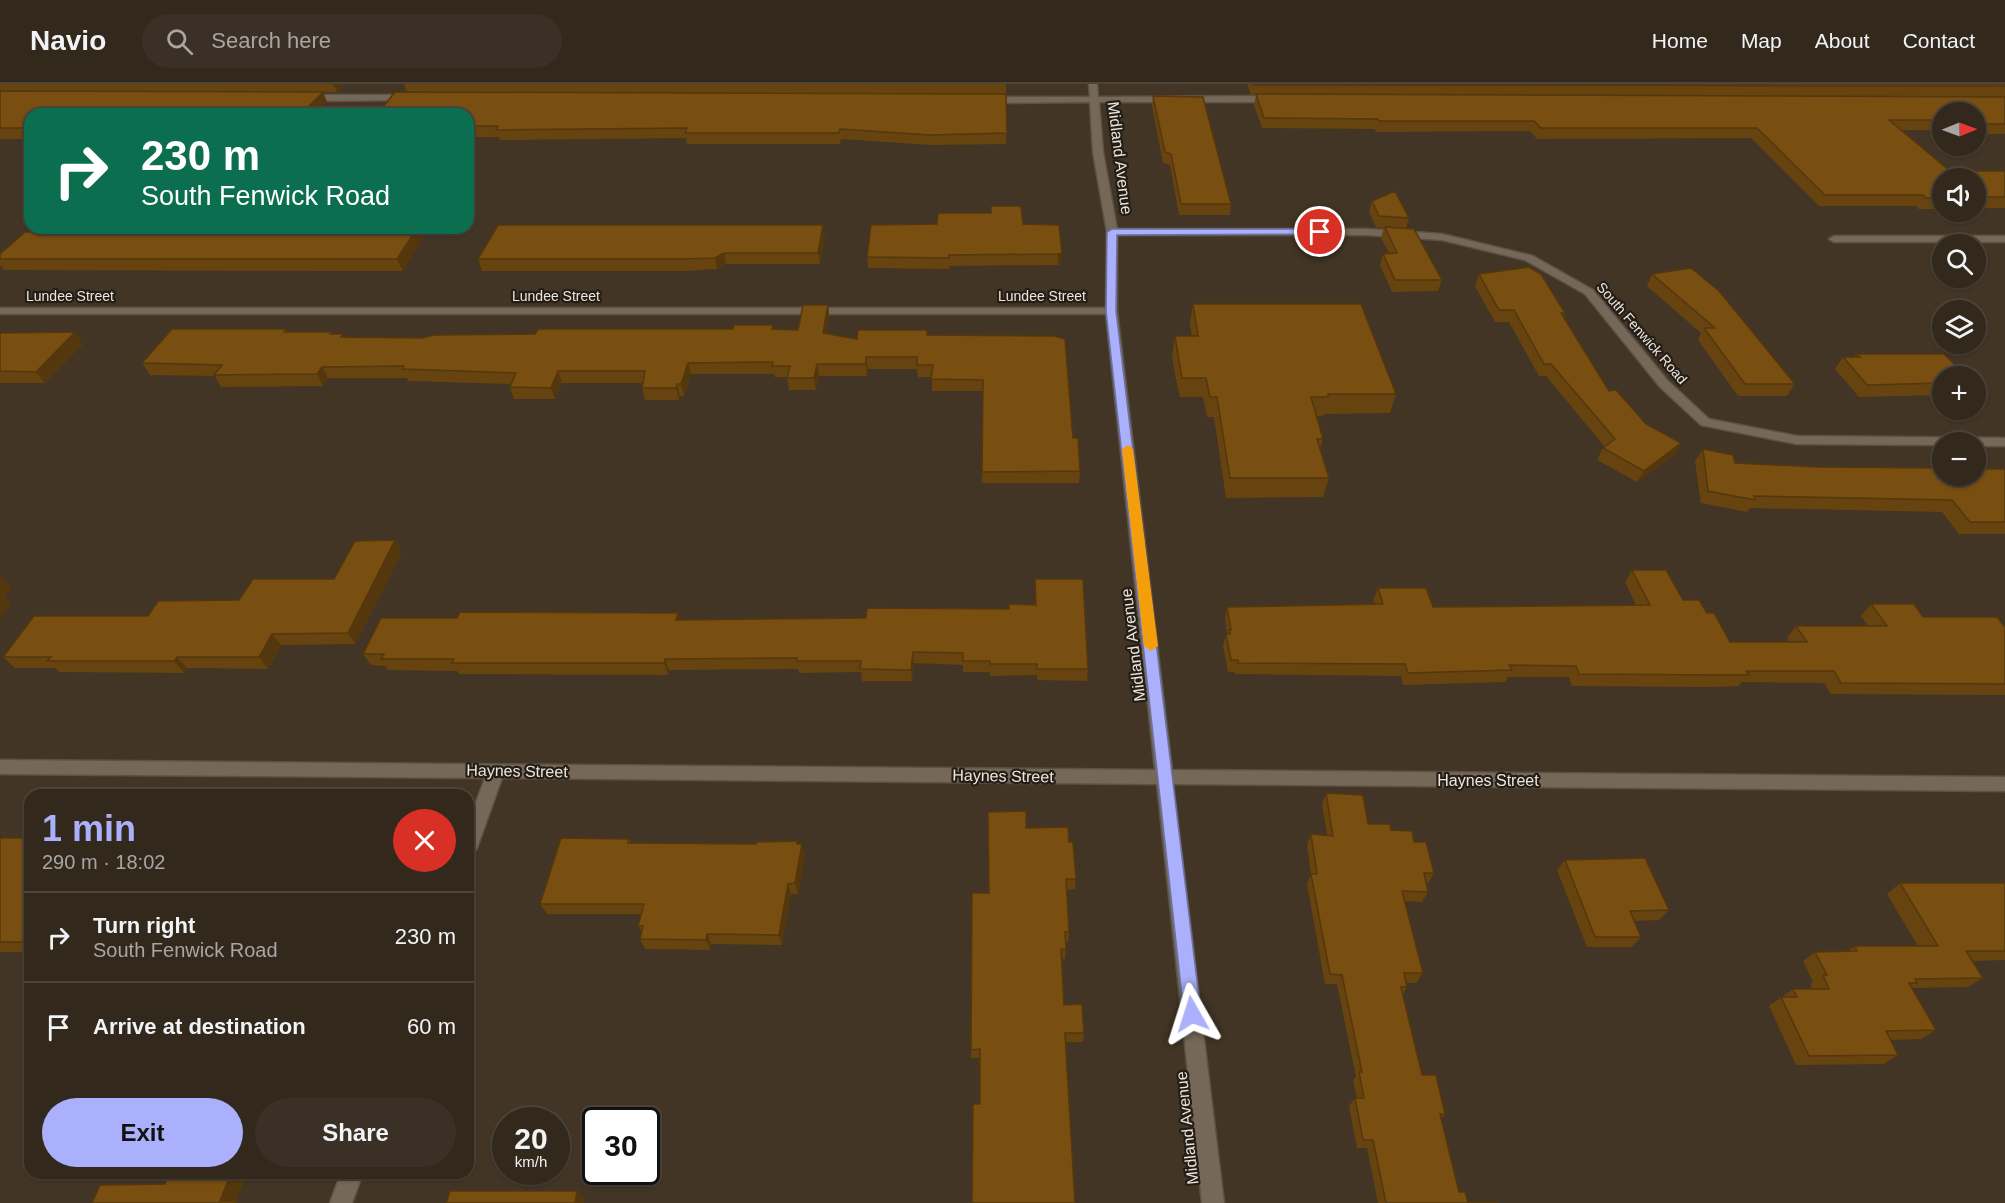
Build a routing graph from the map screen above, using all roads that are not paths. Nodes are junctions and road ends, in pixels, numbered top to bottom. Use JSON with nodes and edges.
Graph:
{"nodes":[{"id":1,"x":1093,"y":84,"type":"edge"},
{"id":2,"x":298,"y":98,"type":"edge"},
{"id":3,"x":417,"y":98,"type":"edge"},
{"id":4,"x":1287,"y":99,"type":"edge"},
{"id":5,"x":976,"y":100,"type":"edge"},
{"id":6,"x":1095,"y":100,"type":"junction"},
{"id":7,"x":1112,"y":232,"type":"junction"},
{"id":8,"x":1834,"y":239,"type":"dead end"},
{"id":9,"x":2005,"y":239,"type":"edge"},
{"id":10,"x":0,"y":311,"type":"edge"},
{"id":11,"x":1111,"y":311,"type":"junction"},
{"id":12,"x":2005,"y":442,"type":"edge"},
{"id":13,"x":0,"y":767,"type":"edge"},
{"id":14,"x":496,"y":771,"type":"junction"},
{"id":15,"x":1166,"y":777,"type":"junction"},
{"id":16,"x":2005,"y":784,"type":"edge"},
{"id":17,"x":474,"y":832,"type":"edge"},
{"id":18,"x":349,"y":1179,"type":"edge"},
{"id":19,"x":341,"y":1203,"type":"edge"},
{"id":20,"x":1213,"y":1203,"type":"edge"}],
"edges":[{"from":1,"to":6,"type":"street","name":"Midland Avenue"},
{"from":2,"to":3,"type":"street"},
{"from":4,"to":6,"type":"street"},
{"from":5,"to":6,"type":"street"},
{"from":6,"to":7,"type":"street","name":"Midland Avenue"},
{"from":7,"to":11,"type":"street","name":"Midland Avenue"},
{"from":7,"to":12,"type":"street","name":"South Fenwick Road"},
{"from":8,"to":9,"type":"street"},
{"from":10,"to":11,"type":"street","name":"Lundee Street"},
{"from":11,"to":15,"type":"street","name":"Midland Avenue"},
{"from":13,"to":14,"type":"street","name":"Haynes Street"},
{"from":14,"to":15,"type":"street","name":"Haynes Street"},
{"from":14,"to":17,"type":"street"},
{"from":15,"to":16,"type":"street","name":"Haynes Street"},
{"from":15,"to":20,"type":"street","name":"Midland Avenue"},
{"from":18,"to":19,"type":"street"}]}
